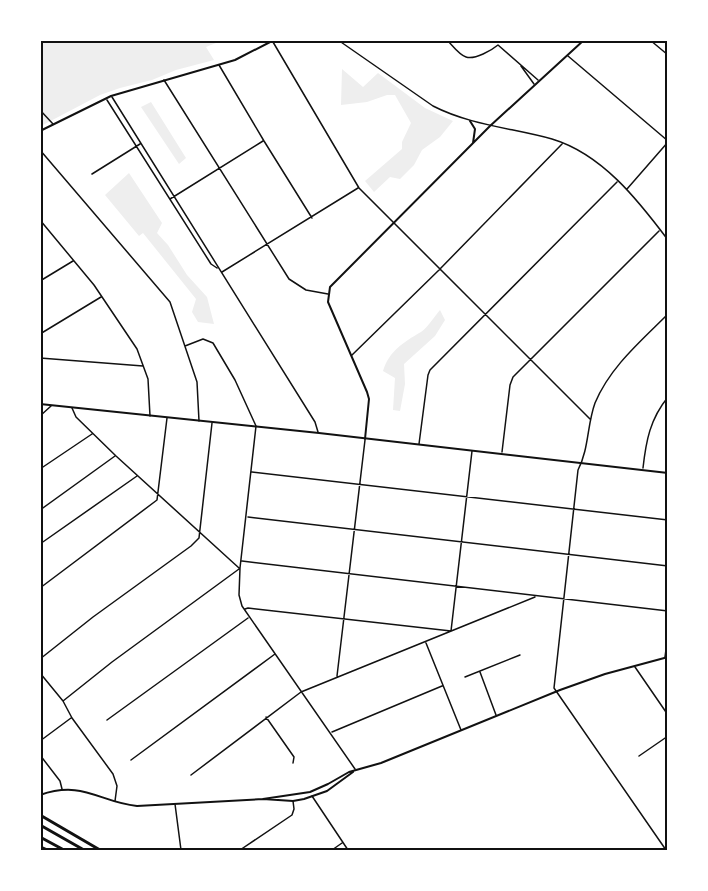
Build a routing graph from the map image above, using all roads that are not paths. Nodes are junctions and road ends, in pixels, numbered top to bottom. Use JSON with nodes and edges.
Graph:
{"nodes":[{"id":1,"x":338,"y":40,"type":"edge"},
{"id":2,"x":447,"y":40,"type":"edge"},
{"id":3,"x":584,"y":40,"type":"edge"},
{"id":4,"x":650,"y":40,"type":"edge"},
{"id":5,"x":273,"y":41,"type":"edge"},
{"id":6,"x":501,"y":42,"type":"edge"},
{"id":7,"x":498,"y":45,"type":"junction"},
{"id":8,"x":568,"y":55,"type":"junction"},
{"id":9,"x":668,"y":55,"type":"edge"},
{"id":10,"x":518,"y":63,"type":"junction"},
{"id":11,"x":219,"y":64,"type":"junction"},
{"id":12,"x":164,"y":80,"type":"junction"},
{"id":13,"x":538,"y":80,"type":"junction"},
{"id":14,"x":534,"y":84,"type":"junction"},
{"id":15,"x":111,"y":96,"type":"junction"},
{"id":16,"x":106,"y":98,"type":"junction"},
{"id":17,"x":40,"y":110,"type":"edge"},
{"id":18,"x":471,"y":121,"type":"junction"},
{"id":19,"x":53,"y":125,"type":"junction"},
{"id":20,"x":490,"y":126,"type":"junction"},
{"id":21,"x":40,"y":132,"type":"edge"},
{"id":22,"x":264,"y":141,"type":"junction"},
{"id":23,"x":668,"y":142,"type":"edge"},
{"id":24,"x":140,"y":143,"type":"junction"},
{"id":25,"x":563,"y":143,"type":"junction"},
{"id":26,"x":473,"y":144,"type":"junction"},
{"id":27,"x":136,"y":146,"type":"junction"},
{"id":28,"x":40,"y":150,"type":"edge"},
{"id":29,"x":219,"y":168,"type":"junction"},
{"id":30,"x":92,"y":174,"type":"dead end"},
{"id":31,"x":617,"y":182,"type":"junction"},
{"id":32,"x":359,"y":188,"type":"junction"},
{"id":33,"x":626,"y":190,"type":"junction"},
{"id":34,"x":174,"y":197,"type":"junction"},
{"id":35,"x":170,"y":199,"type":"junction"},
{"id":36,"x":312,"y":218,"type":"junction"},
{"id":37,"x":40,"y":220,"type":"edge"},
{"id":38,"x":394,"y":223,"type":"junction"},
{"id":39,"x":660,"y":230,"type":"junction"},
{"id":40,"x":668,"y":240,"type":"edge"},
{"id":41,"x":267,"y":244,"type":"junction"},
{"id":42,"x":74,"y":260,"type":"junction"},
{"id":43,"x":218,"y":269,"type":"junction"},
{"id":44,"x":441,"y":269,"type":"junction"},
{"id":45,"x":221,"y":273,"type":"junction"},
{"id":46,"x":40,"y":281,"type":"edge"},
{"id":47,"x":328,"y":294,"type":"junction"},
{"id":48,"x":102,"y":296,"type":"junction"},
{"id":49,"x":486,"y":314,"type":"junction"},
{"id":50,"x":668,"y":314,"type":"edge"},
{"id":51,"x":40,"y":334,"type":"edge"},
{"id":52,"x":185,"y":346,"type":"junction"},
{"id":53,"x":352,"y":355,"type":"junction"},
{"id":54,"x":40,"y":358,"type":"edge"},
{"id":55,"x":531,"y":358,"type":"junction"},
{"id":56,"x":144,"y":366,"type":"junction"},
{"id":57,"x":668,"y":397,"type":"edge"},
{"id":58,"x":40,"y":404,"type":"edge"},
{"id":59,"x":52,"y":406,"type":"junction"},
{"id":60,"x":72,"y":408,"type":"junction"},
{"id":61,"x":40,"y":416,"type":"edge"},
{"id":62,"x":150,"y":416,"type":"junction"},
{"id":63,"x":167,"y":418,"type":"junction"},
{"id":64,"x":590,"y":419,"type":"junction"},
{"id":65,"x":199,"y":421,"type":"junction"},
{"id":66,"x":212,"y":422,"type":"junction"},
{"id":67,"x":256,"y":426,"type":"junction"},
{"id":68,"x":92,"y":433,"type":"junction"},
{"id":69,"x":319,"y":433,"type":"junction"},
{"id":70,"x":365,"y":439,"type":"junction"},
{"id":71,"x":420,"y":444,"type":"junction"},
{"id":72,"x":472,"y":450,"type":"junction"},
{"id":73,"x":502,"y":454,"type":"junction"},
{"id":74,"x":116,"y":456,"type":"junction"},
{"id":75,"x":582,"y":463,"type":"junction"},
{"id":76,"x":40,"y":469,"type":"edge"},
{"id":77,"x":643,"y":470,"type":"junction"},
{"id":78,"x":252,"y":472,"type":"junction"},
{"id":79,"x":668,"y":473,"type":"edge"},
{"id":80,"x":137,"y":476,"type":"junction"},
{"id":81,"x":359,"y":485,"type":"junction"},
{"id":82,"x":159,"y":496,"type":"junction"},
{"id":83,"x":466,"y":497,"type":"junction"},
{"id":84,"x":40,"y":510,"type":"edge"},
{"id":85,"x":573,"y":510,"type":"junction"},
{"id":86,"x":247,"y":517,"type":"junction"},
{"id":87,"x":668,"y":520,"type":"edge"},
{"id":88,"x":354,"y":529,"type":"junction"},
{"id":89,"x":200,"y":534,"type":"junction"},
{"id":90,"x":461,"y":542,"type":"junction"},
{"id":91,"x":40,"y":544,"type":"edge"},
{"id":92,"x":569,"y":554,"type":"junction"},
{"id":93,"x":241,"y":561,"type":"junction"},
{"id":94,"x":668,"y":566,"type":"edge"},
{"id":95,"x":240,"y":568,"type":"junction"},
{"id":96,"x":349,"y":574,"type":"junction"},
{"id":97,"x":456,"y":587,"type":"junction"},
{"id":98,"x":40,"y":588,"type":"edge"},
{"id":99,"x":536,"y":596,"type":"junction"},
{"id":100,"x":563,"y":599,"type":"junction"},
{"id":101,"x":244,"y":610,"type":"junction"},
{"id":102,"x":668,"y":611,"type":"edge"},
{"id":103,"x":249,"y":618,"type":"junction"},
{"id":104,"x":343,"y":619,"type":"junction"},
{"id":105,"x":450,"y":631,"type":"junction"},
{"id":106,"x":668,"y":634,"type":"edge"},
{"id":107,"x":426,"y":642,"type":"junction"},
{"id":108,"x":275,"y":654,"type":"junction"},
{"id":109,"x":520,"y":655,"type":"dead end"},
{"id":110,"x":666,"y":658,"type":"edge"},
{"id":111,"x":40,"y":659,"type":"edge"},
{"id":112,"x":634,"y":666,"type":"junction"},
{"id":113,"x":479,"y":671,"type":"junction"},
{"id":114,"x":40,"y":673,"type":"edge"},
{"id":115,"x":337,"y":677,"type":"junction"},
{"id":116,"x":465,"y":677,"type":"dead end"},
{"id":117,"x":442,"y":686,"type":"junction"},
{"id":118,"x":301,"y":692,"type":"junction"},
{"id":119,"x":555,"y":692,"type":"junction"},
{"id":120,"x":63,"y":701,"type":"junction"},
{"id":121,"x":668,"y":715,"type":"edge"},
{"id":122,"x":496,"y":716,"type":"junction"},
{"id":123,"x":266,"y":717,"type":"junction"},
{"id":124,"x":72,"y":718,"type":"junction"},
{"id":125,"x":107,"y":720,"type":"dead end"},
{"id":126,"x":461,"y":731,"type":"junction"},
{"id":127,"x":330,"y":732,"type":"junction"},
{"id":128,"x":668,"y":736,"type":"edge"},
{"id":129,"x":40,"y":741,"type":"edge"},
{"id":130,"x":40,"y":755,"type":"edge"},
{"id":131,"x":639,"y":756,"type":"dead end"},
{"id":132,"x":131,"y":760,"type":"dead end"},
{"id":133,"x":293,"y":763,"type":"dead end"},
{"id":134,"x":355,"y":772,"type":"junction"},
{"id":135,"x":190,"y":775,"type":"dead end"},
{"id":136,"x":62,"y":790,"type":"junction"},
{"id":137,"x":310,"y":792,"type":"junction"},
{"id":138,"x":40,"y":795,"type":"edge"},
{"id":139,"x":312,"y":797,"type":"junction"},
{"id":140,"x":263,"y":799,"type":"junction"},
{"id":141,"x":114,"y":801,"type":"junction"},
{"id":142,"x":293,"y":801,"type":"junction"},
{"id":143,"x":174,"y":803,"type":"junction"},
{"id":144,"x":40,"y":814,"type":"edge"},
{"id":145,"x":40,"y":825,"type":"edge"},
{"id":146,"x":40,"y":837,"type":"edge"},
{"id":147,"x":342,"y":843,"type":"junction"},
{"id":148,"x":40,"y":847,"type":"edge"},
{"id":149,"x":47,"y":850,"type":"edge"},
{"id":150,"x":64,"y":850,"type":"edge"},
{"id":151,"x":84,"y":850,"type":"edge"},
{"id":152,"x":100,"y":850,"type":"edge"},
{"id":153,"x":181,"y":850,"type":"edge"},
{"id":154,"x":240,"y":850,"type":"edge"},
{"id":155,"x":332,"y":850,"type":"edge"},
{"id":156,"x":348,"y":850,"type":"edge"},
{"id":157,"x":666,"y":850,"type":"edge"}],
"edges":[{"from":1,"to":18,"type":"street"},
{"from":2,"to":7,"type":"street"},
{"from":3,"to":8,"type":"street"},
{"from":4,"to":9,"type":"street"},
{"from":5,"to":11,"type":"street"},
{"from":5,"to":32,"type":"street"},
{"from":6,"to":7,"type":"street"},
{"from":7,"to":10,"type":"street"},
{"from":8,"to":13,"type":"street"},
{"from":8,"to":23,"type":"street"},
{"from":10,"to":13,"type":"street"},
{"from":10,"to":14,"type":"street"},
{"from":11,"to":12,"type":"street"},
{"from":11,"to":22,"type":"street"},
{"from":12,"to":15,"type":"street"},
{"from":12,"to":29,"type":"street"},
{"from":13,"to":14,"type":"street"},
{"from":14,"to":20,"type":"street"},
{"from":15,"to":16,"type":"street"},
{"from":15,"to":24,"type":"street"},
{"from":16,"to":19,"type":"street"},
{"from":16,"to":27,"type":"street"},
{"from":17,"to":19,"type":"street"},
{"from":18,"to":20,"type":"street"},
{"from":18,"to":26,"type":"street"},
{"from":19,"to":21,"type":"street"},
{"from":20,"to":25,"type":"street"},
{"from":20,"to":26,"type":"street"},
{"from":22,"to":29,"type":"street"},
{"from":22,"to":36,"type":"street"},
{"from":23,"to":33,"type":"street"},
{"from":24,"to":27,"type":"street"},
{"from":24,"to":34,"type":"street"},
{"from":25,"to":31,"type":"street"},
{"from":25,"to":44,"type":"street"},
{"from":26,"to":38,"type":"street"},
{"from":27,"to":30,"type":"street"},
{"from":27,"to":35,"type":"street"},
{"from":28,"to":52,"type":"street"},
{"from":29,"to":34,"type":"street"},
{"from":29,"to":41,"type":"street"},
{"from":31,"to":33,"type":"street"},
{"from":31,"to":49,"type":"street"},
{"from":32,"to":36,"type":"street"},
{"from":32,"to":38,"type":"street"},
{"from":33,"to":39,"type":"street"},
{"from":34,"to":35,"type":"street"},
{"from":34,"to":43,"type":"street"},
{"from":35,"to":43,"type":"street"},
{"from":36,"to":41,"type":"street"},
{"from":37,"to":42,"type":"street"},
{"from":38,"to":44,"type":"street"},
{"from":38,"to":47,"type":"street"},
{"from":39,"to":40,"type":"street"},
{"from":39,"to":55,"type":"street"},
{"from":41,"to":45,"type":"street"},
{"from":41,"to":47,"type":"street"},
{"from":42,"to":46,"type":"street"},
{"from":42,"to":48,"type":"street"},
{"from":43,"to":45,"type":"street"},
{"from":44,"to":49,"type":"street"},
{"from":44,"to":53,"type":"street"},
{"from":45,"to":69,"type":"street"},
{"from":47,"to":53,"type":"street"},
{"from":48,"to":51,"type":"street"},
{"from":48,"to":56,"type":"street"},
{"from":49,"to":55,"type":"street"},
{"from":49,"to":71,"type":"street"},
{"from":50,"to":64,"type":"street"},
{"from":52,"to":65,"type":"street"},
{"from":52,"to":67,"type":"street"},
{"from":53,"to":70,"type":"street"},
{"from":54,"to":56,"type":"street"},
{"from":55,"to":64,"type":"street"},
{"from":55,"to":73,"type":"street"},
{"from":56,"to":62,"type":"street"},
{"from":57,"to":77,"type":"street"},
{"from":58,"to":59,"type":"street"},
{"from":59,"to":60,"type":"street"},
{"from":59,"to":61,"type":"street"},
{"from":60,"to":62,"type":"street"},
{"from":60,"to":68,"type":"street"},
{"from":62,"to":63,"type":"street"},
{"from":63,"to":65,"type":"street"},
{"from":63,"to":82,"type":"street"},
{"from":64,"to":75,"type":"street"},
{"from":65,"to":66,"type":"street"},
{"from":66,"to":67,"type":"street"},
{"from":66,"to":89,"type":"street"},
{"from":67,"to":69,"type":"street"},
{"from":67,"to":78,"type":"street"},
{"from":68,"to":74,"type":"street"},
{"from":68,"to":76,"type":"street"},
{"from":69,"to":70,"type":"street"},
{"from":70,"to":71,"type":"street"},
{"from":70,"to":81,"type":"street"},
{"from":71,"to":72,"type":"street"},
{"from":72,"to":73,"type":"street"},
{"from":72,"to":83,"type":"street"},
{"from":73,"to":75,"type":"street"},
{"from":74,"to":80,"type":"street"},
{"from":74,"to":84,"type":"street"},
{"from":75,"to":77,"type":"street"},
{"from":75,"to":85,"type":"street"},
{"from":77,"to":79,"type":"street"},
{"from":78,"to":81,"type":"street"},
{"from":78,"to":86,"type":"street"},
{"from":80,"to":82,"type":"street"},
{"from":80,"to":91,"type":"street"},
{"from":81,"to":83,"type":"street"},
{"from":81,"to":88,"type":"street"},
{"from":82,"to":89,"type":"street"},
{"from":82,"to":98,"type":"street"},
{"from":83,"to":85,"type":"street"},
{"from":83,"to":90,"type":"street"},
{"from":85,"to":87,"type":"street"},
{"from":85,"to":92,"type":"street"},
{"from":86,"to":88,"type":"street"},
{"from":86,"to":93,"type":"street"},
{"from":88,"to":90,"type":"street"},
{"from":88,"to":96,"type":"street"},
{"from":89,"to":95,"type":"street"},
{"from":89,"to":111,"type":"street"},
{"from":90,"to":92,"type":"street"},
{"from":90,"to":97,"type":"street"},
{"from":92,"to":94,"type":"street"},
{"from":92,"to":100,"type":"street"},
{"from":93,"to":95,"type":"street"},
{"from":93,"to":96,"type":"street"},
{"from":95,"to":101,"type":"street"},
{"from":95,"to":120,"type":"street"},
{"from":96,"to":97,"type":"street"},
{"from":96,"to":104,"type":"street"},
{"from":97,"to":99,"type":"street"},
{"from":97,"to":105,"type":"street"},
{"from":99,"to":100,"type":"street"},
{"from":99,"to":105,"type":"street"},
{"from":100,"to":102,"type":"street"},
{"from":100,"to":119,"type":"street"},
{"from":101,"to":103,"type":"street"},
{"from":101,"to":104,"type":"street"},
{"from":103,"to":108,"type":"street"},
{"from":103,"to":125,"type":"street"},
{"from":104,"to":105,"type":"street"},
{"from":104,"to":115,"type":"street"},
{"from":105,"to":107,"type":"street"},
{"from":106,"to":110,"type":"street"},
{"from":107,"to":115,"type":"street"},
{"from":107,"to":117,"type":"street"},
{"from":108,"to":118,"type":"street"},
{"from":108,"to":132,"type":"street"},
{"from":109,"to":113,"type":"street"},
{"from":110,"to":112,"type":"street"},
{"from":112,"to":119,"type":"street"},
{"from":112,"to":121,"type":"street"},
{"from":113,"to":116,"type":"street"},
{"from":113,"to":122,"type":"street"},
{"from":114,"to":120,"type":"street"},
{"from":115,"to":118,"type":"street"},
{"from":117,"to":126,"type":"street"},
{"from":117,"to":127,"type":"street"},
{"from":118,"to":123,"type":"street"},
{"from":118,"to":127,"type":"street"},
{"from":119,"to":122,"type":"street"},
{"from":119,"to":157,"type":"street"},
{"from":120,"to":124,"type":"street"},
{"from":122,"to":126,"type":"street"},
{"from":123,"to":133,"type":"street"},
{"from":123,"to":135,"type":"street"},
{"from":124,"to":129,"type":"street"},
{"from":124,"to":141,"type":"street"},
{"from":126,"to":134,"type":"street"},
{"from":127,"to":134,"type":"street"},
{"from":128,"to":131,"type":"street"},
{"from":130,"to":136,"type":"street"},
{"from":134,"to":137,"type":"street"},
{"from":134,"to":139,"type":"street"},
{"from":136,"to":138,"type":"street"},
{"from":136,"to":141,"type":"street"},
{"from":137,"to":139,"type":"street"},
{"from":137,"to":140,"type":"street"},
{"from":139,"to":142,"type":"street"},
{"from":139,"to":147,"type":"street"},
{"from":140,"to":142,"type":"street"},
{"from":140,"to":143,"type":"street"},
{"from":141,"to":143,"type":"street"},
{"from":142,"to":154,"type":"street"},
{"from":143,"to":153,"type":"street"},
{"from":144,"to":152,"type":"highway"},
{"from":145,"to":151,"type":"highway"},
{"from":146,"to":150,"type":"highway"},
{"from":147,"to":155,"type":"street"},
{"from":147,"to":156,"type":"street"},
{"from":148,"to":149,"type":"highway"}]}
